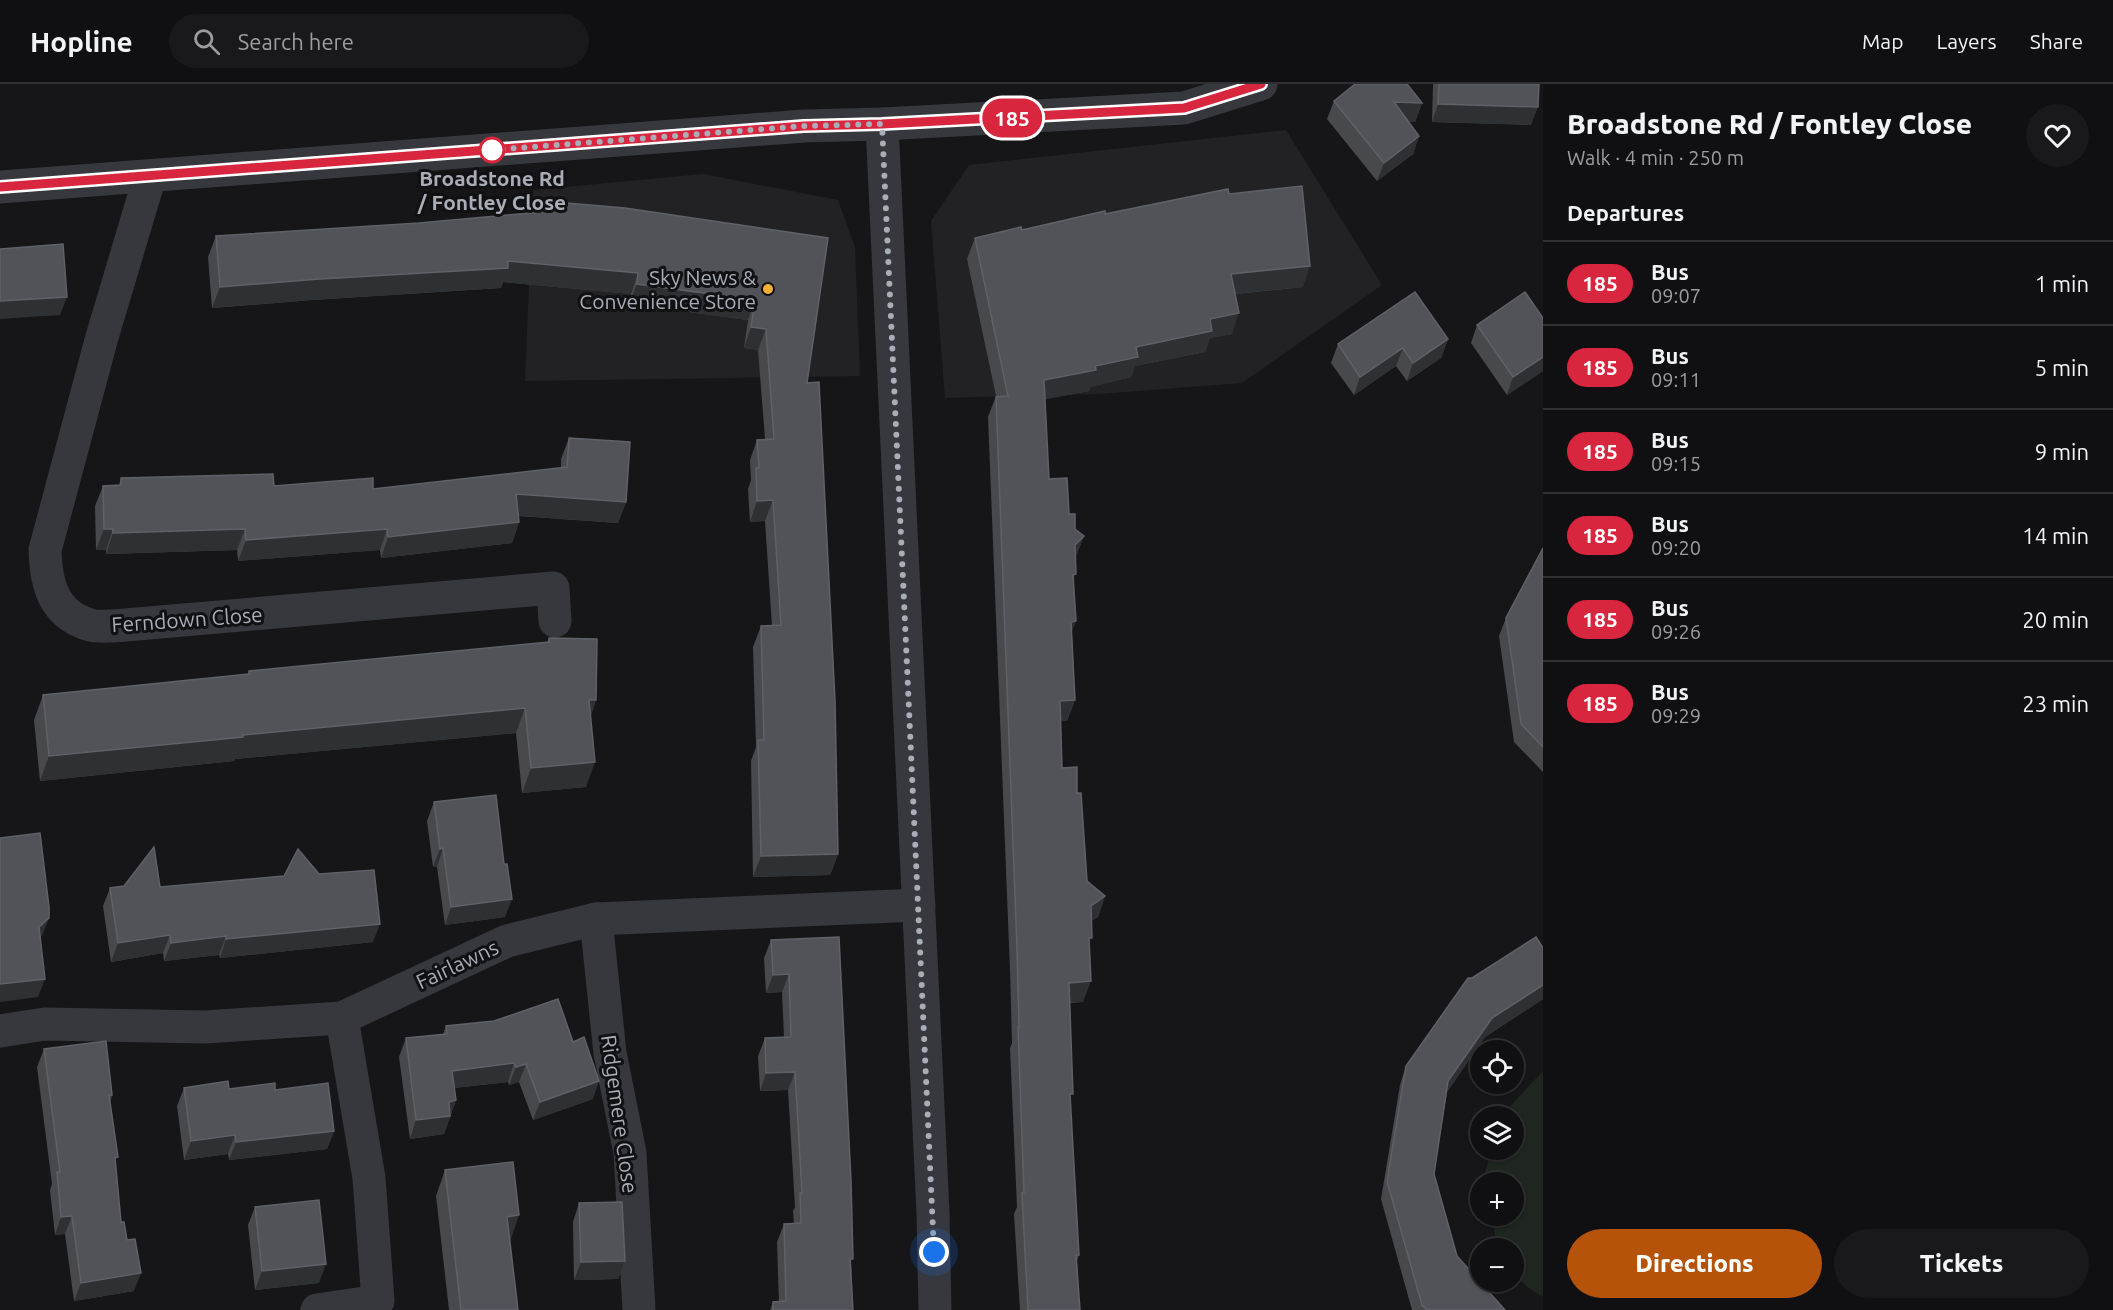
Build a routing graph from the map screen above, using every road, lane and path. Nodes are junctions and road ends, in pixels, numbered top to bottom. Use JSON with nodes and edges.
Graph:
{"nodes":[{"id":1,"x":1261,"y":84,"type":"edge"},
{"id":2,"x":882,"y":124,"type":"junction"},
{"id":3,"x":150,"y":176,"type":"junction"},
{"id":4,"x":0,"y":187,"type":"edge"},
{"id":5,"x":555,"y":621,"type":"dead end"},
{"id":6,"x":919,"y":905,"type":"junction"},
{"id":7,"x":596,"y":919,"type":"junction"},
{"id":8,"x":342,"y":1018,"type":"junction"},
{"id":9,"x":0,"y":1031,"type":"edge"},
{"id":10,"x":379,"y":1305,"type":"edge"},
{"id":11,"x":317,"y":1310,"type":"edge"},
{"id":12,"x":639,"y":1310,"type":"edge"},
{"id":13,"x":935,"y":1310,"type":"edge"}],
"edges":[{"from":1,"to":2,"type":"street"},
{"from":2,"to":3,"type":"street"},
{"from":2,"to":6,"type":"street"},
{"from":3,"to":4,"type":"street"},
{"from":3,"to":5,"type":"street","name":"Ferndown Close"},
{"from":6,"to":7,"type":"street","name":"Fairlawns"},
{"from":6,"to":13,"type":"street"},
{"from":7,"to":8,"type":"street","name":"Fairlawns"},
{"from":7,"to":12,"type":"street","name":"Ridgemere Close"},
{"from":8,"to":9,"type":"street","name":"Fairlawns"},
{"from":8,"to":10,"type":"street"},
{"from":10,"to":11,"type":"street"}]}
